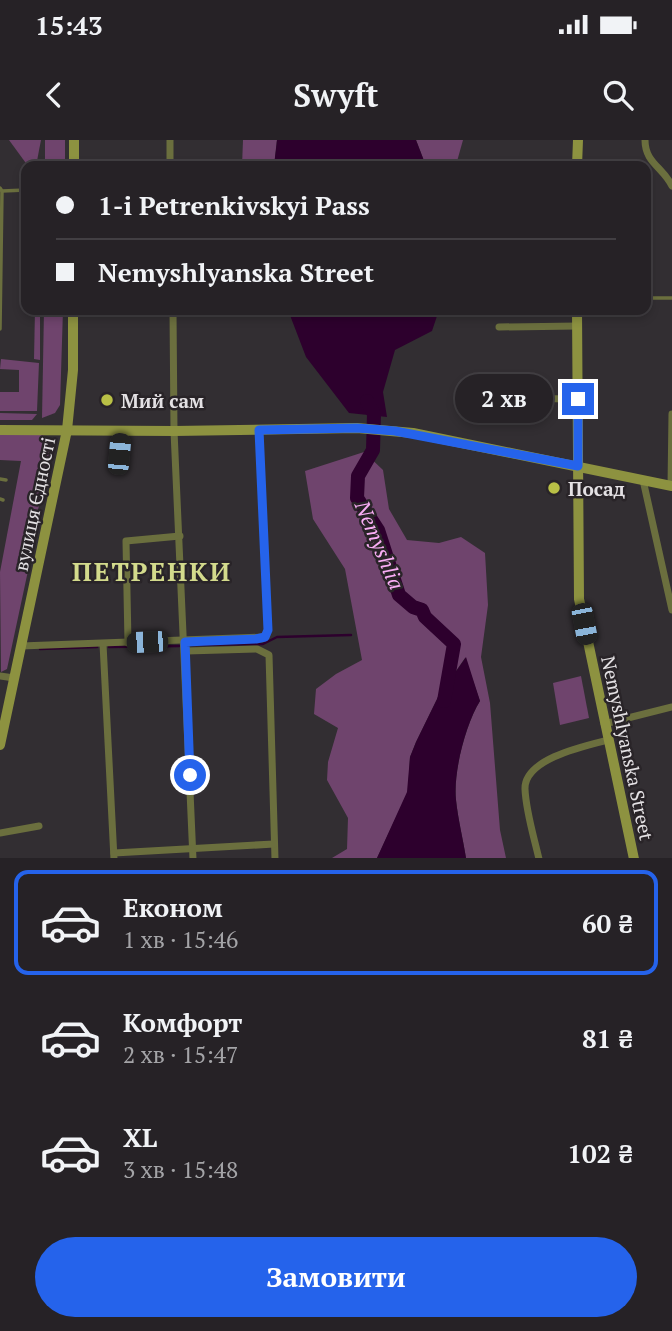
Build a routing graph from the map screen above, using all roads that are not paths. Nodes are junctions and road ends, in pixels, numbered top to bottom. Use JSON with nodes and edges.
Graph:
{"nodes":[{"id":1,"x":74,"y":140,"type":"edge"},
{"id":2,"x":170,"y":140,"type":"edge"},
{"id":3,"x":578,"y":140,"type":"edge"},
{"id":4,"x":645,"y":140,"type":"edge"},
{"id":5,"x":74,"y":161,"type":"edge"},
{"id":6,"x":170,"y":161,"type":"edge"},
{"id":7,"x":578,"y":161,"type":"edge"},
{"id":8,"x":650,"y":161,"type":"edge"},
{"id":9,"x":651,"y":163,"type":"edge"},
{"id":10,"x":672,"y":186,"type":"edge"},
{"id":11,"x":1,"y":190,"type":"edge"},
{"id":12,"x":21,"y":190,"type":"edge"},
{"id":13,"x":1,"y":270,"type":"edge"},
{"id":14,"x":651,"y":298,"type":"edge"},
{"id":15,"x":672,"y":298,"type":"edge"},
{"id":16,"x":73,"y":315,"type":"edge"},
{"id":17,"x":173,"y":315,"type":"edge"},
{"id":18,"x":577,"y":315,"type":"edge"},
{"id":19,"x":577,"y":326,"type":"junction"},
{"id":20,"x":499,"y":327,"type":"dead end"},
{"id":21,"x":0,"y":329,"type":"edge"},
{"id":22,"x":490,"y":398,"type":"dead end"},
{"id":23,"x":578,"y":399,"type":"junction"},
{"id":24,"x":672,"y":414,"type":"edge"},
{"id":25,"x":0,"y":429,"type":"edge"},
{"id":26,"x":68,"y":430,"type":"junction"},
{"id":27,"x":259,"y":430,"type":"junction"},
{"id":28,"x":121,"y":431,"type":"junction"},
{"id":29,"x":174,"y":431,"type":"junction"},
{"id":30,"x":119,"y":466,"type":"dead end"},
{"id":31,"x":578,"y":466,"type":"junction"},
{"id":32,"x":0,"y":479,"type":"edge"},
{"id":33,"x":6,"y":480,"type":"dead end"},
{"id":34,"x":643,"y":480,"type":"junction"},
{"id":35,"x":672,"y":486,"type":"edge"},
{"id":36,"x":180,"y":536,"type":"junction"},
{"id":37,"x":672,"y":610,"type":"edge"},
{"id":38,"x":185,"y":642,"type":"junction"},
{"id":39,"x":128,"y":643,"type":"junction"},
{"id":40,"x":103,"y":644,"type":"junction"},
{"id":41,"x":264,"y":644,"type":"junction"},
{"id":42,"x":21,"y":646,"type":"junction"},
{"id":43,"x":186,"y":651,"type":"junction"},
{"id":44,"x":0,"y":676,"type":"edge"},
{"id":45,"x":15,"y":678,"type":"junction"},
{"id":46,"x":672,"y":707,"type":"edge"},
{"id":47,"x":604,"y":724,"type":"junction"},
{"id":48,"x":608,"y":740,"type":"junction"},
{"id":49,"x":0,"y":745,"type":"edge"},
{"id":50,"x":39,"y":826,"type":"dead end"},
{"id":51,"x":0,"y":833,"type":"edge"},
{"id":52,"x":274,"y":844,"type":"junction"},
{"id":53,"x":193,"y":849,"type":"junction"},
{"id":54,"x":114,"y":856,"type":"edge"},
{"id":55,"x":193,"y":858,"type":"edge"},
{"id":56,"x":275,"y":858,"type":"edge"},
{"id":57,"x":539,"y":858,"type":"edge"},
{"id":58,"x":634,"y":858,"type":"edge"}],
"edges":[{"from":1,"to":5,"type":"street"},
{"from":2,"to":6,"type":"street"},
{"from":3,"to":7,"type":"street"},
{"from":4,"to":8,"type":"street"},
{"from":9,"to":10,"type":"street"},
{"from":11,"to":12,"type":"lane"},
{"from":11,"to":13,"type":"lane"},
{"from":13,"to":21,"type":"lane"},
{"from":14,"to":15,"type":"lane"},
{"from":16,"to":26,"type":"street","name":"вулиця Єдності"},
{"from":17,"to":29,"type":"street"},
{"from":18,"to":19,"type":"street","name":"Nemyshlyanska Street"},
{"from":19,"to":20,"type":"street"},
{"from":19,"to":23,"type":"street","name":"Nemyshlyanska Street"},
{"from":22,"to":23,"type":"street"},
{"from":23,"to":31,"type":"street","name":"Nemyshlyanska Street"},
{"from":24,"to":35,"type":"street"},
{"from":25,"to":26,"type":"street"},
{"from":26,"to":28,"type":"street"},
{"from":26,"to":42,"type":"street","name":"вулиця Єдності"},
{"from":27,"to":29,"type":"street"},
{"from":27,"to":31,"type":"street"},
{"from":27,"to":41,"type":"street"},
{"from":28,"to":29,"type":"street"},
{"from":28,"to":30,"type":"lane"},
{"from":29,"to":36,"type":"street"},
{"from":31,"to":34,"type":"street"},
{"from":31,"to":47,"type":"street","name":"Nemyshlyanska Street"},
{"from":32,"to":33,"type":"lane"},
{"from":34,"to":35,"type":"street"},
{"from":34,"to":37,"type":"street"},
{"from":36,"to":38,"type":"street"},
{"from":36,"to":39,"type":"street"},
{"from":38,"to":39,"type":"street"},
{"from":38,"to":41,"type":"street"},
{"from":38,"to":43,"type":"street"},
{"from":39,"to":40,"type":"street"},
{"from":40,"to":42,"type":"street"},
{"from":40,"to":54,"type":"street"},
{"from":41,"to":43,"type":"street"},
{"from":41,"to":52,"type":"street"},
{"from":42,"to":45,"type":"street","name":"вулиця Єдності"},
{"from":43,"to":53,"type":"street"},
{"from":44,"to":45,"type":"street"},
{"from":45,"to":49,"type":"street","name":"вулиця Єдності"},
{"from":46,"to":47,"type":"street"},
{"from":47,"to":48,"type":"street","name":"Nemyshlyanska Street"},
{"from":48,"to":57,"type":"street"},
{"from":48,"to":58,"type":"street","name":"Nemyshlyanska Street"},
{"from":50,"to":51,"type":"street"},
{"from":52,"to":53,"type":"street"},
{"from":52,"to":56,"type":"street"},
{"from":53,"to":54,"type":"street"},
{"from":53,"to":55,"type":"street"}]}
